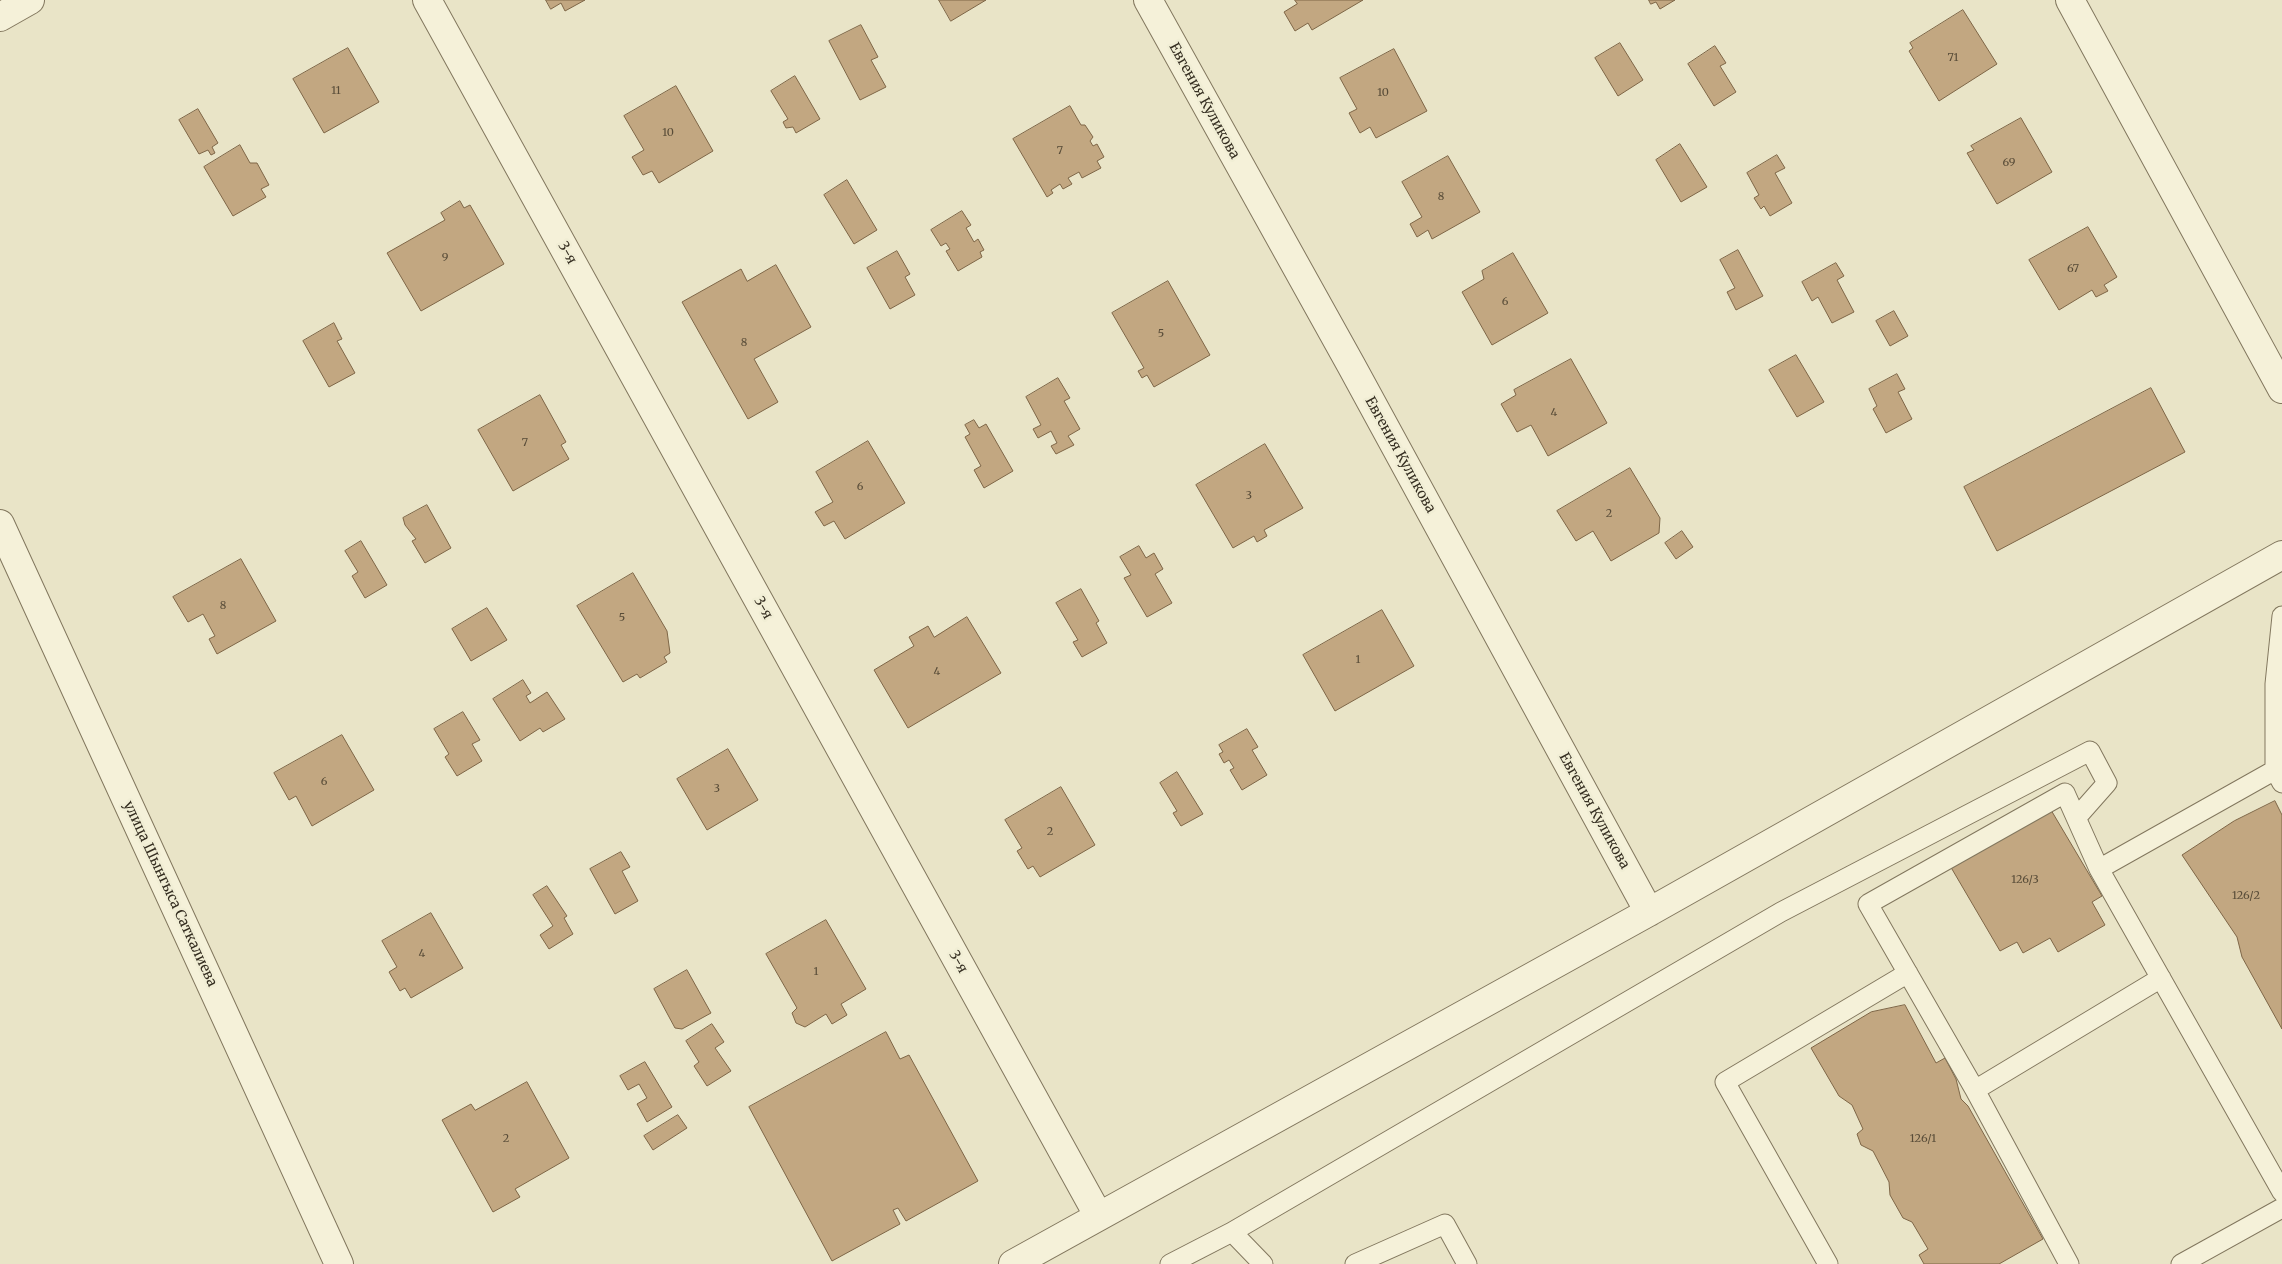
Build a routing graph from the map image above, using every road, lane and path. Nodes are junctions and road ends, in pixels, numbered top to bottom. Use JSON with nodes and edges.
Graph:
{"nodes":[{"id":1,"x":30,"y":0,"type":"edge"},
{"id":2,"x":427,"y":0,"type":"edge"},
{"id":3,"x":1148,"y":0,"type":"edge"},
{"id":4,"x":2070,"y":0,"type":"edge"},
{"id":5,"x":0,"y":17,"type":"edge"},
{"id":6,"x":2282,"y":389,"type":"edge"},
{"id":7,"x":0,"y":524,"type":"edge"},
{"id":8,"x":2282,"y":555,"type":"edge"},
{"id":9,"x":2282,"y":616,"type":"edge"},
{"id":10,"x":2280,"y":774,"type":"edge"},
{"id":11,"x":2076,"y":817,"type":"junction"},
{"id":12,"x":2099,"y":868,"type":"junction"},
{"id":13,"x":1649,"y":912,"type":"junction"},
{"id":14,"x":1908,"y":972,"type":"junction"},
{"id":15,"x":2161,"y":978,"type":"junction"},
{"id":16,"x":1975,"y":1090,"type":"junction"},
{"id":17,"x":2282,"y":1192,"type":"edge"},
{"id":18,"x":2282,"y":1208,"type":"edge"},
{"id":19,"x":1098,"y":1215,"type":"junction"},
{"id":20,"x":1232,"y":1232,"type":"junction"},
{"id":21,"x":339,"y":1264,"type":"edge"},
{"id":22,"x":1013,"y":1264,"type":"edge"},
{"id":23,"x":1170,"y":1264,"type":"edge"},
{"id":24,"x":1263,"y":1264,"type":"edge"},
{"id":25,"x":1355,"y":1264,"type":"edge"},
{"id":26,"x":1467,"y":1264,"type":"edge"},
{"id":27,"x":1828,"y":1264,"type":"edge"},
{"id":28,"x":2069,"y":1264,"type":"edge"},
{"id":29,"x":2181,"y":1264,"type":"edge"}],
"edges":[{"from":1,"to":5,"type":"street"},
{"from":2,"to":19,"type":"street","name":"3-я"},
{"from":3,"to":13,"type":"street","name":"Евгения Куликова"},
{"from":4,"to":6,"type":"street"},
{"from":7,"to":21,"type":"street","name":"улица Шынгыса Саткалиева"},
{"from":8,"to":13,"type":"street"},
{"from":9,"to":10,"type":"lane"},
{"from":10,"to":12,"type":"lane"},
{"from":11,"to":12,"type":"lane"},
{"from":11,"to":14,"type":"lane"},
{"from":11,"to":20,"type":"lane"},
{"from":12,"to":15,"type":"lane"},
{"from":13,"to":19,"type":"street"},
{"from":14,"to":16,"type":"lane"},
{"from":14,"to":27,"type":"lane"},
{"from":15,"to":16,"type":"lane"},
{"from":15,"to":17,"type":"lane"},
{"from":16,"to":28,"type":"lane"},
{"from":18,"to":29,"type":"lane"},
{"from":19,"to":22,"type":"street"},
{"from":20,"to":23,"type":"lane"},
{"from":20,"to":24,"type":"lane"},
{"from":25,"to":26,"type":"lane"}]}
